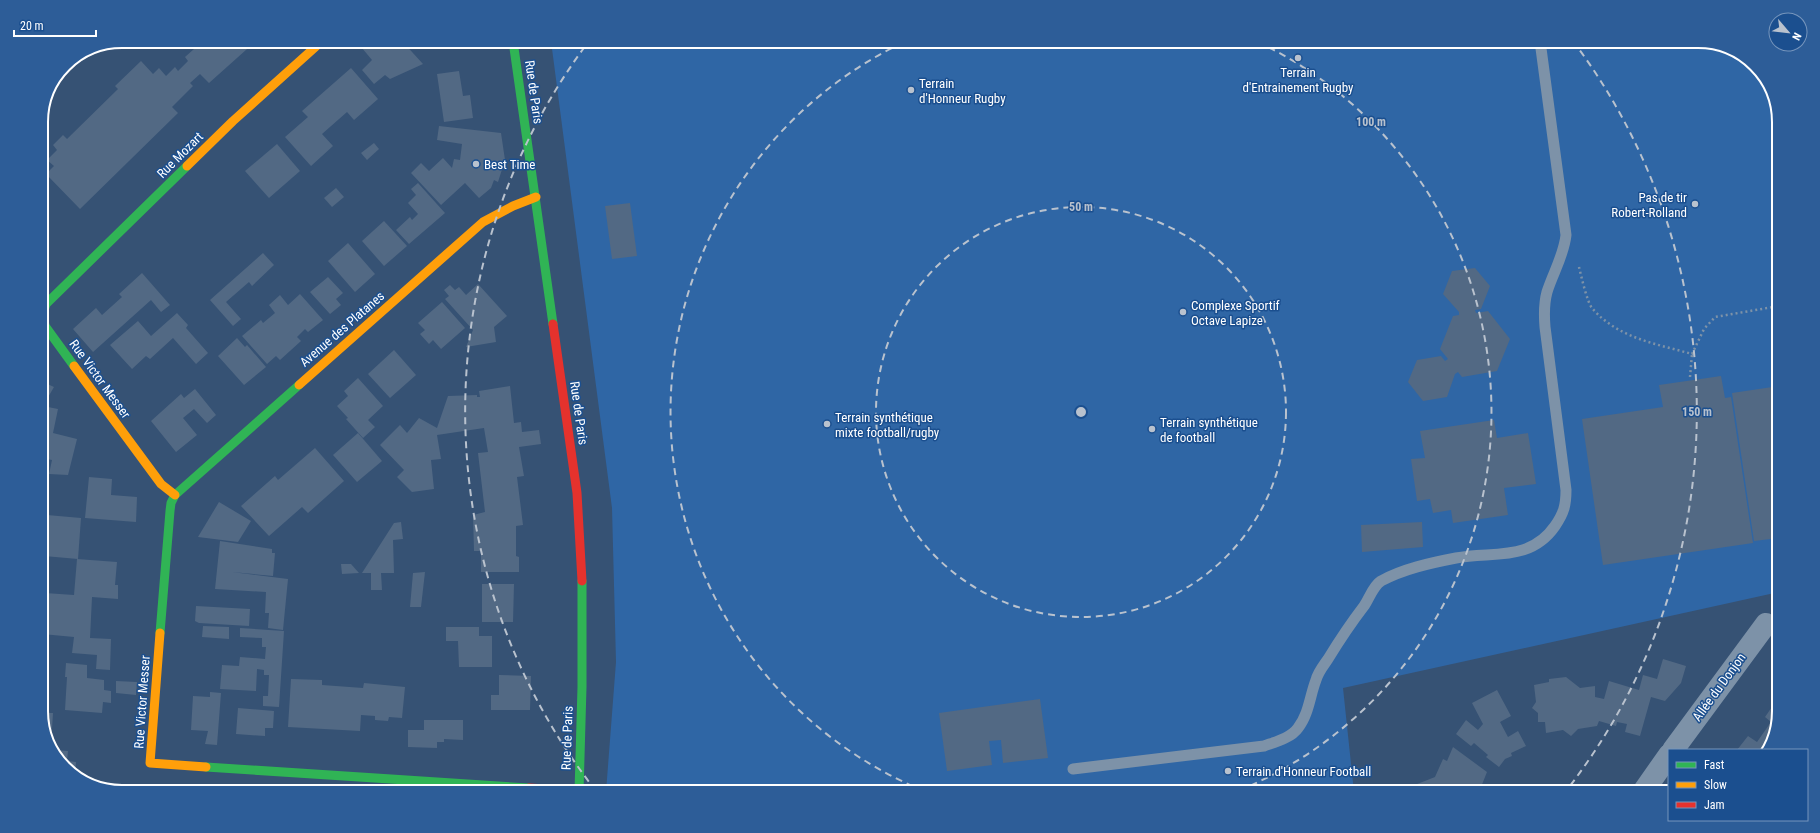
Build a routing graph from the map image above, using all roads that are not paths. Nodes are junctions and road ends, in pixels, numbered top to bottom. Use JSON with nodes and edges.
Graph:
{"nodes":[{"id":1,"x":314,"y":48,"type":"edge"},
{"id":2,"x":514,"y":48,"type":"edge"},
{"id":3,"x":1541,"y":48,"type":"edge"},
{"id":4,"x":536,"y":197,"type":"junction"},
{"id":5,"x":59,"y":290,"type":"joint"},
{"id":6,"x":48,"y":302,"type":"edge"},
{"id":7,"x":48,"y":330,"type":"edge"},
{"id":8,"x":175,"y":495,"type":"junction"},
{"id":9,"x":1766,"y":624,"type":"dead end"},
{"id":10,"x":1674,"y":749,"type":"edge"},
{"id":11,"x":1668,"y":756,"type":"edge"},
{"id":12,"x":1073,"y":770,"type":"dead end"},
{"id":13,"x":479,"y":785,"type":"edge"},
{"id":14,"x":579,"y":785,"type":"edge"},
{"id":15,"x":1648,"y":785,"type":"edge"}],
"edges":[{"from":1,"to":5,"type":"street","name":"Rue Mozart"},
{"from":2,"to":4,"type":"street","name":"Rue de Paris"},
{"from":3,"to":12,"type":"lane"},
{"from":4,"to":8,"type":"street","name":"Avenue des Platanes"},
{"from":4,"to":14,"type":"street","name":"Rue de Paris"},
{"from":5,"to":6,"type":"street","name":"Rue Victor Messer"},
{"from":7,"to":8,"type":"street","name":"Rue Victor Messer"},
{"from":8,"to":13,"type":"street","name":"Rue Victor Messer"},
{"from":9,"to":10,"type":"street","name":"Allée du Donjon"},
{"from":11,"to":15,"type":"street"}]}
